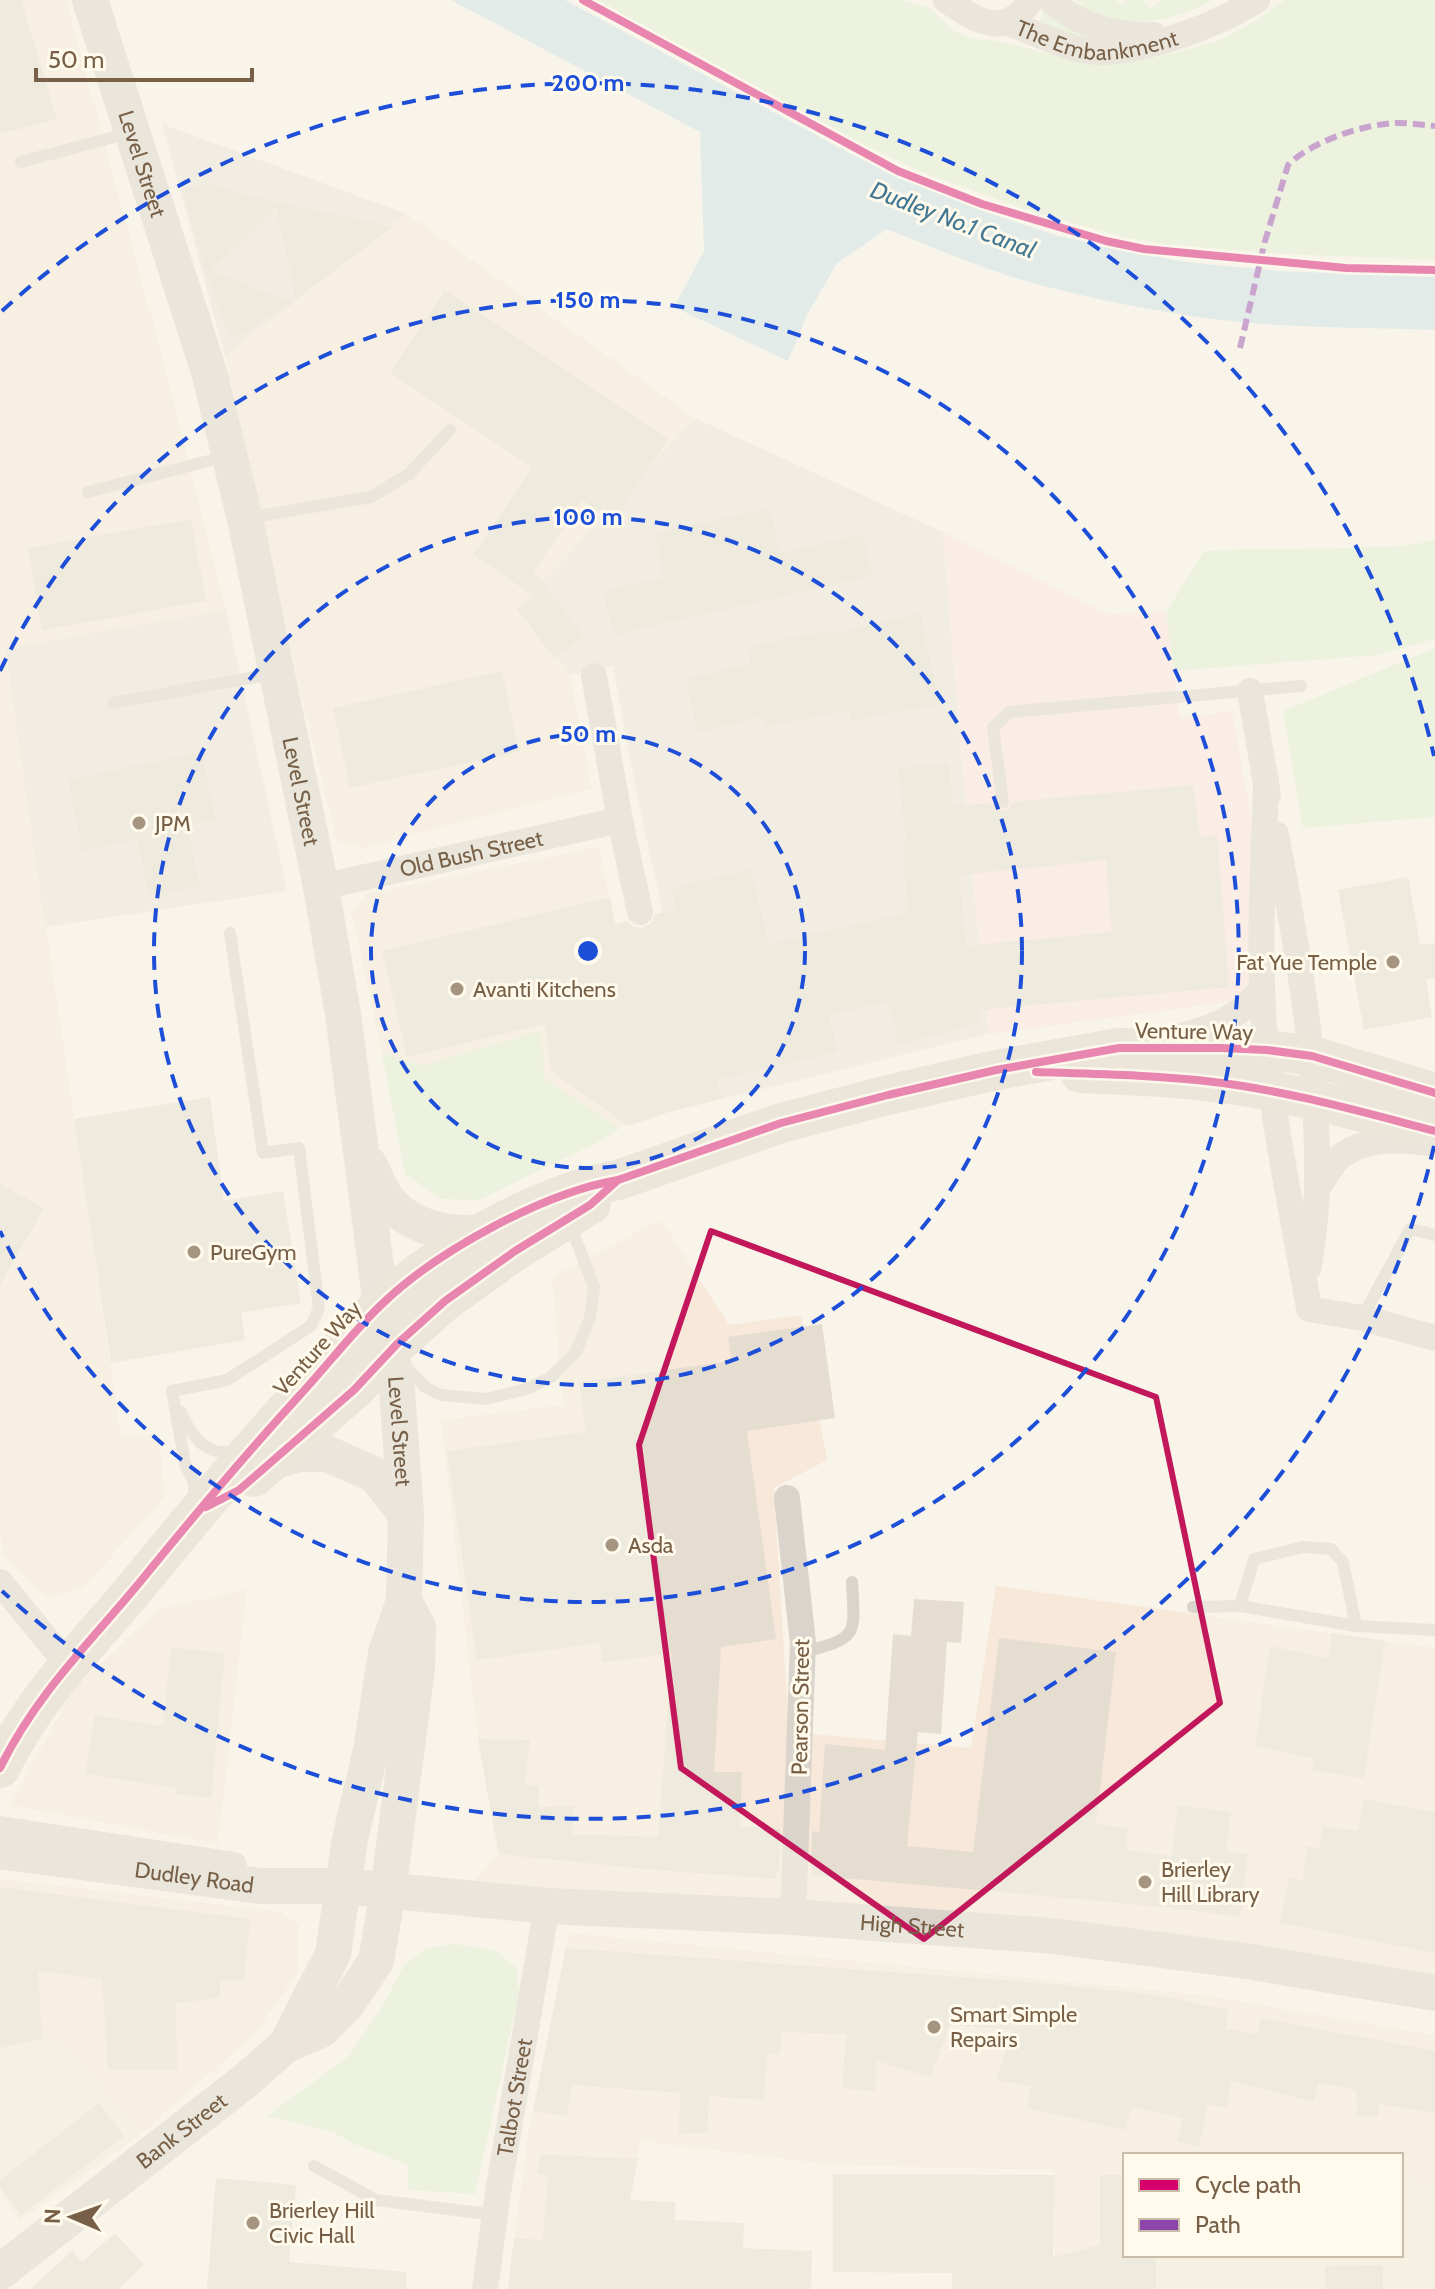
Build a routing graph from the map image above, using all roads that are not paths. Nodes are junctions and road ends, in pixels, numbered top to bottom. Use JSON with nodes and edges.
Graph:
{"nodes":[{"id":1,"x":90,"y":0,"type":"edge"},
{"id":2,"x":1031,"y":0,"type":"edge"},
{"id":3,"x":1051,"y":0,"type":"edge"},
{"id":4,"x":1257,"y":0,"type":"edge"},
{"id":5,"x":955,"y":4,"type":"edge"},
{"id":6,"x":1005,"y":22,"type":"junction"},
{"id":7,"x":1189,"y":32,"type":"junction"},
{"id":8,"x":131,"y":133,"type":"junction"},
{"id":9,"x":21,"y":162,"type":"dead end"},
{"id":10,"x":450,"y":430,"type":"dead end"},
{"id":11,"x":230,"y":456,"type":"junction"},
{"id":12,"x":88,"y":492,"type":"dead end"},
{"id":13,"x":245,"y":519,"type":"junction"},
{"id":14,"x":276,"y":674,"type":"junction"},
{"id":15,"x":594,"y":676,"type":"dead end"},
{"id":16,"x":1301,"y":686,"type":"dead end"},
{"id":17,"x":1250,"y":691,"type":"junction"},
{"id":18,"x":113,"y":703,"type":"dead end"},
{"id":19,"x":1266,"y":781,"type":"junction"},
{"id":20,"x":1003,"y":802,"type":"dead end"},
{"id":21,"x":620,"y":820,"type":"junction"},
{"id":22,"x":321,"y":887,"type":"junction"},
{"id":23,"x":640,"y":912,"type":"dead end"},
{"id":24,"x":230,"y":933,"type":"dead end"},
{"id":25,"x":1262,"y":988,"type":"junction"},
{"id":26,"x":1119,"y":1048,"type":"junction"},
{"id":27,"x":1267,"y":1050,"type":"junction"},
{"id":28,"x":1312,"y":1056,"type":"junction"},
{"id":29,"x":996,"y":1070,"type":"junction"},
{"id":30,"x":1271,"y":1092,"type":"junction"},
{"id":31,"x":1435,"y":1093,"type":"edge"},
{"id":32,"x":1314,"y":1101,"type":"junction"},
{"id":33,"x":1435,"y":1131,"type":"edge"},
{"id":34,"x":1435,"y":1143,"type":"edge"},
{"id":35,"x":360,"y":1145,"type":"junction"},
{"id":36,"x":1317,"y":1189,"type":"junction"},
{"id":37,"x":563,"y":1208,"type":"junction"},
{"id":38,"x":482,"y":1232,"type":"junction"},
{"id":39,"x":1435,"y":1235,"type":"edge"},
{"id":40,"x":1306,"y":1294,"type":"junction"},
{"id":41,"x":381,"y":1305,"type":"junction"},
{"id":42,"x":1362,"y":1318,"type":"junction"},
{"id":43,"x":1435,"y":1338,"type":"edge"},
{"id":44,"x":391,"y":1351,"type":"junction"},
{"id":45,"x":172,"y":1391,"type":"junction"},
{"id":46,"x":262,"y":1454,"type":"junction"},
{"id":47,"x":787,"y":1498,"type":"dead end"},
{"id":48,"x":197,"y":1511,"type":"junction"},
{"id":49,"x":406,"y":1514,"type":"junction"},
{"id":50,"x":0,"y":1582,"type":"edge"},
{"id":51,"x":852,"y":1582,"type":"dead end"},
{"id":52,"x":404,"y":1601,"type":"junction"},
{"id":53,"x":1240,"y":1606,"type":"junction"},
{"id":54,"x":1193,"y":1607,"type":"dead end"},
{"id":55,"x":1356,"y":1626,"type":"junction"},
{"id":56,"x":1435,"y":1630,"type":"edge"},
{"id":57,"x":803,"y":1652,"type":"junction"},
{"id":58,"x":67,"y":1664,"type":"junction"},
{"id":59,"x":0,"y":1727,"type":"edge"},
{"id":60,"x":0,"y":1768,"type":"edge"},
{"id":61,"x":0,"y":1829,"type":"edge"},
{"id":62,"x":0,"y":1851,"type":"edge"},
{"id":63,"x":343,"y":1886,"type":"junction"},
{"id":64,"x":388,"y":1892,"type":"junction"},
{"id":65,"x":547,"y":1906,"type":"junction"},
{"id":66,"x":793,"y":1917,"type":"junction"},
{"id":67,"x":1435,"y":1993,"type":"edge"},
{"id":68,"x":286,"y":2045,"type":"junction"},
{"id":69,"x":314,"y":2166,"type":"dead end"},
{"id":70,"x":496,"y":2215,"type":"junction"},
{"id":71,"x":0,"y":2272,"type":"edge"},
{"id":72,"x":485,"y":2289,"type":"edge"}],
"edges":[{"from":1,"to":8,"type":"street","name":"Level Street"},
{"from":2,"to":6,"type":"street","name":"The Embankment"},
{"from":3,"to":7,"type":"street","name":"The Embankment"},
{"from":4,"to":7,"type":"street","name":"The Embankment"},
{"from":5,"to":6,"type":"street","name":"The Embankment"},
{"from":6,"to":7,"type":"street","name":"The Embankment"},
{"from":8,"to":9,"type":"lane"},
{"from":8,"to":11,"type":"street","name":"Level Street"},
{"from":10,"to":13,"type":"lane"},
{"from":11,"to":12,"type":"lane"},
{"from":11,"to":13,"type":"street","name":"Level Street"},
{"from":13,"to":14,"type":"street","name":"Level Street"},
{"from":14,"to":18,"type":"lane"},
{"from":14,"to":22,"type":"street","name":"Level Street"},
{"from":15,"to":21,"type":"street"},
{"from":16,"to":17,"type":"lane"},
{"from":17,"to":19,"type":"street"},
{"from":17,"to":20,"type":"lane"},
{"from":19,"to":25,"type":"street"},
{"from":19,"to":28,"type":"street"},
{"from":21,"to":22,"type":"street","name":"Old Bush Street"},
{"from":21,"to":23,"type":"street"},
{"from":22,"to":35,"type":"street","name":"Level Street"},
{"from":24,"to":45,"type":"lane"},
{"from":25,"to":26,"type":"street"},
{"from":25,"to":27,"type":"street"},
{"from":26,"to":27,"type":"main road","name":"Venture Way"},
{"from":26,"to":29,"type":"main road","name":"Venture Way"},
{"from":27,"to":28,"type":"main road","name":"Venture Way"},
{"from":27,"to":30,"type":"street"},
{"from":28,"to":30,"type":"street"},
{"from":28,"to":31,"type":"main road","name":"Venture Way"},
{"from":28,"to":32,"type":"street"},
{"from":29,"to":30,"type":"main road","name":"Venture Way"},
{"from":29,"to":37,"type":"main road","name":"Venture Way"},
{"from":30,"to":32,"type":"main road","name":"Venture Way"},
{"from":30,"to":40,"type":"street"},
{"from":32,"to":33,"type":"main road","name":"Venture Way"},
{"from":32,"to":36,"type":"street"},
{"from":34,"to":36,"type":"street"},
{"from":35,"to":38,"type":"street"},
{"from":35,"to":41,"type":"street","name":"Level Street"},
{"from":36,"to":40,"type":"street"},
{"from":37,"to":38,"type":"main road","name":"Venture Way"},
{"from":37,"to":44,"type":"main road","name":"Venture Way"},
{"from":37,"to":44,"type":"lane"},
{"from":38,"to":41,"type":"main road","name":"Venture Way"},
{"from":39,"to":42,"type":"lane"},
{"from":40,"to":42,"type":"street"},
{"from":41,"to":44,"type":"street","name":"Level Street"},
{"from":41,"to":46,"type":"main road","name":"Venture Way"},
{"from":42,"to":43,"type":"street"},
{"from":44,"to":46,"type":"main road","name":"Venture Way"},
{"from":44,"to":49,"type":"street","name":"Level Street"},
{"from":45,"to":46,"type":"lane"},
{"from":45,"to":48,"type":"lane"},
{"from":46,"to":48,"type":"main road","name":"Venture Way"},
{"from":46,"to":49,"type":"street"},
{"from":47,"to":57,"type":"street","name":"Pearson Street"},
{"from":48,"to":58,"type":"main road","name":"Venture Way"},
{"from":49,"to":52,"type":"street","name":"Level Street"},
{"from":50,"to":58,"type":"street"},
{"from":51,"to":57,"type":"lane"},
{"from":52,"to":63,"type":"street","name":"Level Street"},
{"from":52,"to":64,"type":"street","name":"Level Street"},
{"from":53,"to":54,"type":"lane"},
{"from":53,"to":55,"type":"lane"},
{"from":53,"to":55,"type":"lane"},
{"from":55,"to":56,"type":"lane"},
{"from":57,"to":66,"type":"street","name":"Pearson Street"},
{"from":58,"to":59,"type":"main road"},
{"from":58,"to":60,"type":"main road","name":"Venture Way"},
{"from":61,"to":63,"type":"street"},
{"from":62,"to":63,"type":"street","name":"Dudley Road"},
{"from":63,"to":64,"type":"street","name":"Dudley Road"},
{"from":63,"to":68,"type":"street","name":"Bank Street"},
{"from":64,"to":65,"type":"street","name":"High Street"},
{"from":64,"to":68,"type":"street","name":"Bank Street"},
{"from":65,"to":66,"type":"street","name":"High Street"},
{"from":65,"to":70,"type":"street","name":"Talbot Street"},
{"from":66,"to":67,"type":"street","name":"High Street"},
{"from":68,"to":71,"type":"street","name":"Bank Street"},
{"from":69,"to":70,"type":"lane"},
{"from":70,"to":72,"type":"street","name":"Talbot Street"}]}
